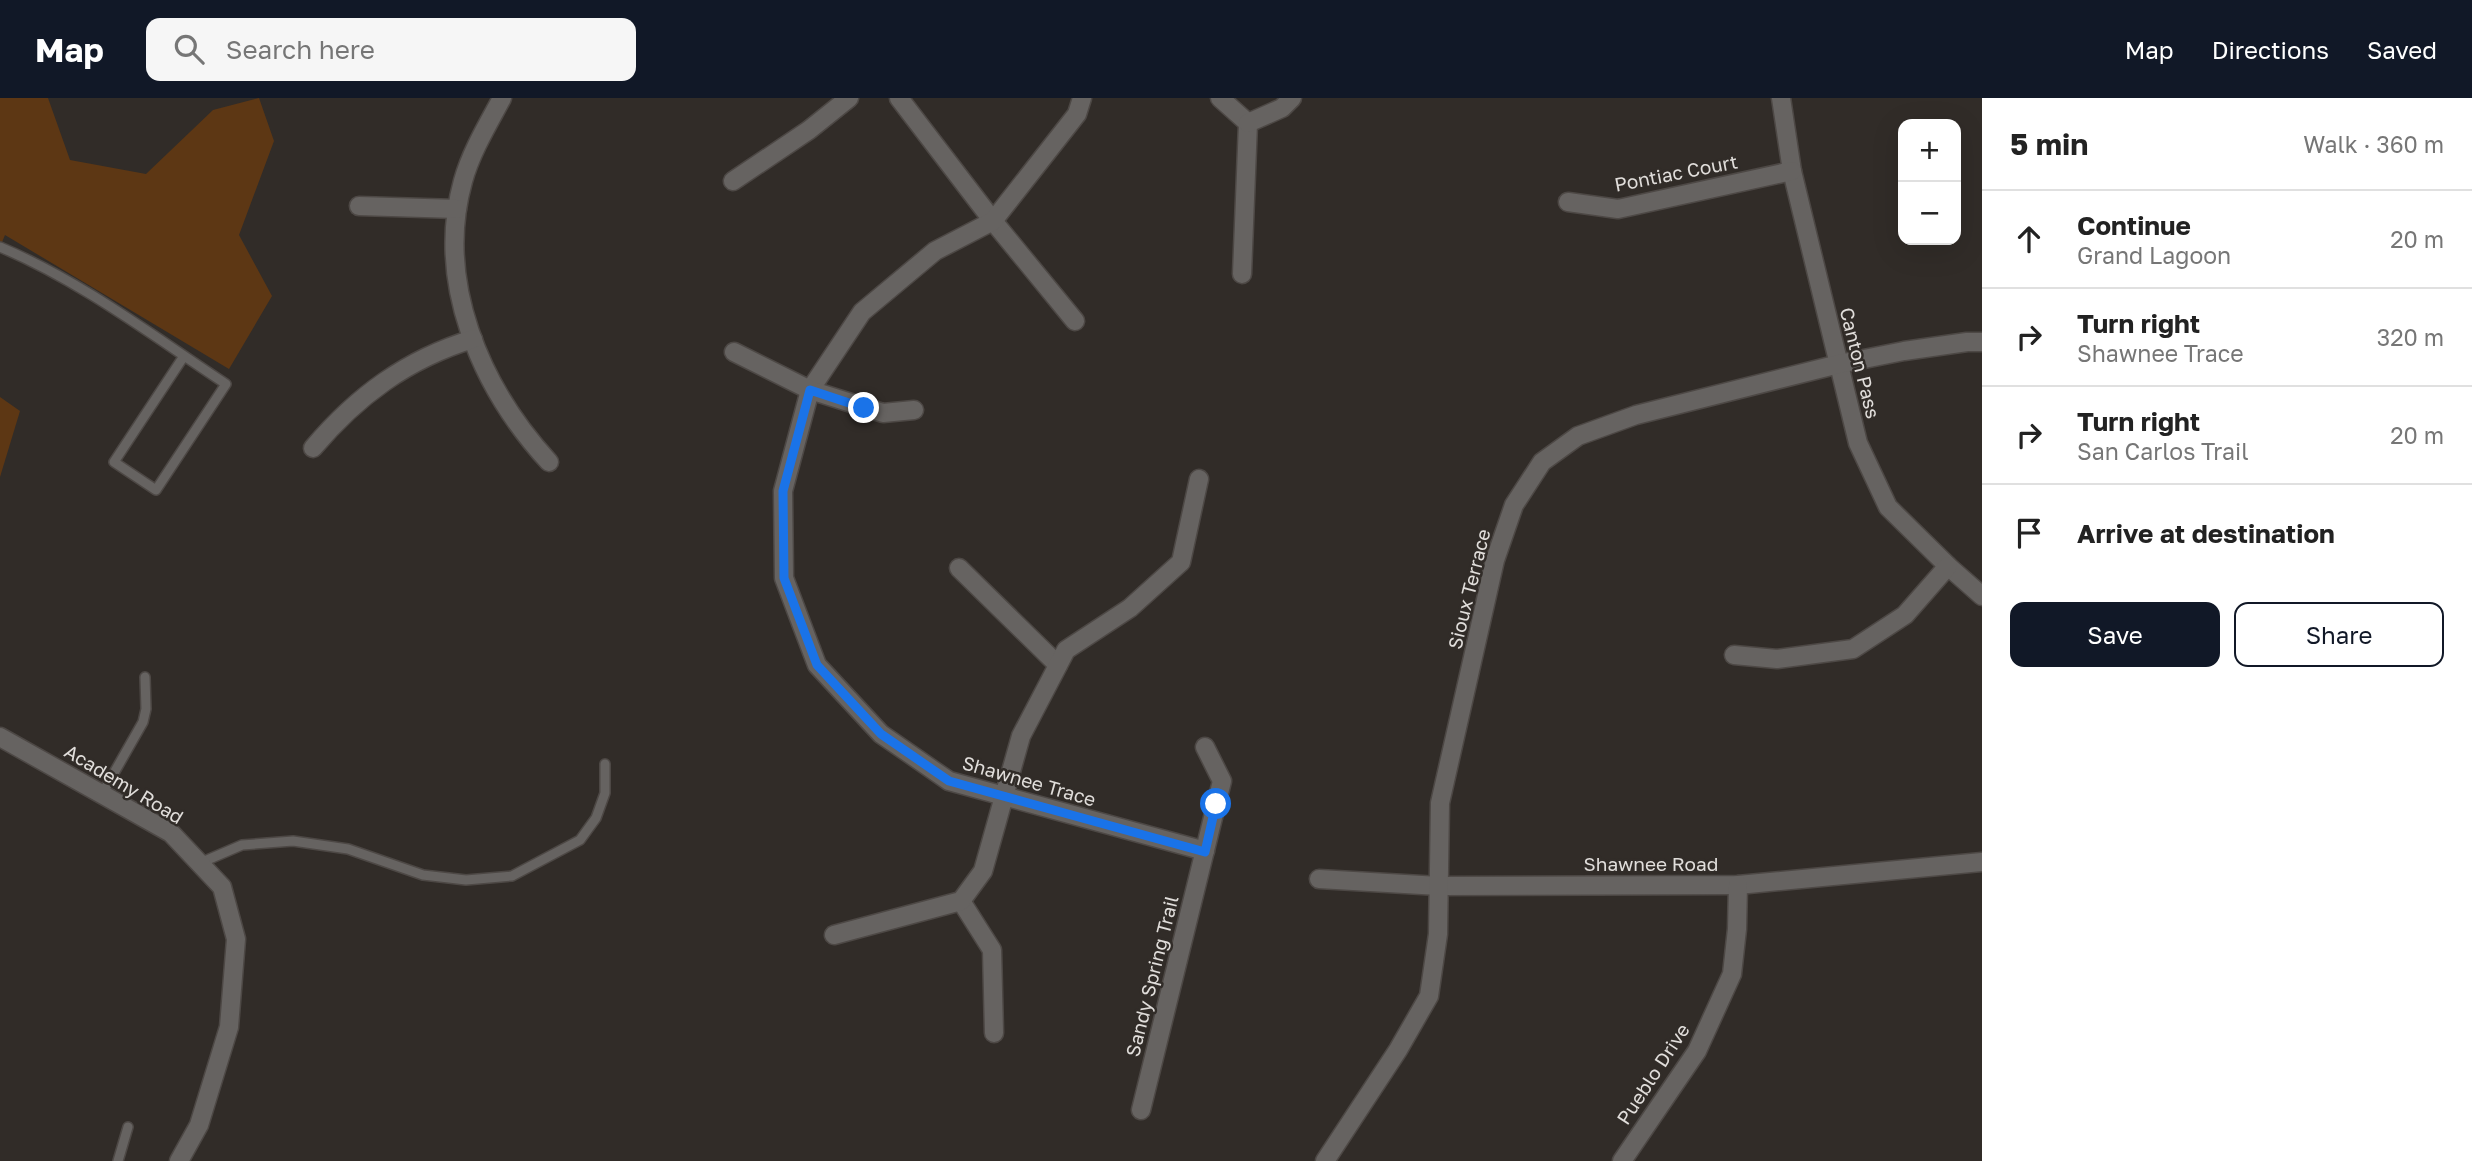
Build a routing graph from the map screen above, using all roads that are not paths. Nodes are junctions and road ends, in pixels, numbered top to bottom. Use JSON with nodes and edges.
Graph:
{"nodes":[{"id":1,"x":502,"y":98,"type":"edge"},
{"id":2,"x":849,"y":98,"type":"edge"},
{"id":3,"x":899,"y":98,"type":"edge"},
{"id":4,"x":1082,"y":98,"type":"edge"},
{"id":5,"x":1220,"y":98,"type":"edge"},
{"id":6,"x":1292,"y":98,"type":"edge"},
{"id":7,"x":1781,"y":98,"type":"edge"},
{"id":8,"x":1248,"y":123,"type":"junction"},
{"id":9,"x":1792,"y":171,"type":"junction"},
{"id":10,"x":733,"y":181,"type":"dead end"},
{"id":11,"x":1568,"y":202,"type":"dead end"},
{"id":12,"x":359,"y":205,"type":"dead end"},
{"id":13,"x":457,"y":209,"type":"junction"},
{"id":14,"x":993,"y":221,"type":"junction"},
{"id":15,"x":0,"y":247,"type":"edge"},
{"id":16,"x":1241,"y":274,"type":"dead end"},
{"id":17,"x":1074,"y":321,"type":"dead end"},
{"id":18,"x":473,"y":339,"type":"junction"},
{"id":19,"x":1982,"y":342,"type":"edge"},
{"id":20,"x":734,"y":352,"type":"dead end"},
{"id":21,"x":184,"y":356,"type":"junction"},
{"id":22,"x":1839,"y":364,"type":"junction"},
{"id":23,"x":810,"y":390,"type":"junction"},
{"id":24,"x":914,"y":410,"type":"dead end"},
{"id":25,"x":313,"y":448,"type":"dead end"},
{"id":26,"x":549,"y":462,"type":"dead end"},
{"id":27,"x":1199,"y":479,"type":"dead end"},
{"id":28,"x":1948,"y":566,"type":"junction"},
{"id":29,"x":960,"y":568,"type":"dead end"},
{"id":30,"x":1982,"y":596,"type":"edge"},
{"id":31,"x":1734,"y":655,"type":"dead end"},
{"id":32,"x":1058,"y":665,"type":"junction"},
{"id":33,"x":145,"y":677,"type":"dead end"},
{"id":34,"x":0,"y":737,"type":"edge"},
{"id":35,"x":1205,"y":747,"type":"dead end"},
{"id":36,"x":606,"y":764,"type":"dead end"},
{"id":37,"x":102,"y":794,"type":"junction"},
{"id":38,"x":1005,"y":798,"type":"junction"},
{"id":39,"x":1205,"y":852,"type":"junction"},
{"id":40,"x":1982,"y":862,"type":"edge"},
{"id":41,"x":200,"y":863,"type":"junction"},
{"id":42,"x":1319,"y":879,"type":"dead end"},
{"id":43,"x":1738,"y":885,"type":"junction"},
{"id":44,"x":1439,"y":886,"type":"junction"},
{"id":45,"x":961,"y":901,"type":"junction"},
{"id":46,"x":834,"y":935,"type":"dead end"},
{"id":47,"x":994,"y":1033,"type":"dead end"},
{"id":48,"x":1141,"y":1110,"type":"dead end"},
{"id":49,"x":128,"y":1127,"type":"dead end"},
{"id":50,"x":118,"y":1161,"type":"edge"},
{"id":51,"x":179,"y":1161,"type":"edge"},
{"id":52,"x":1325,"y":1161,"type":"edge"},
{"id":53,"x":1622,"y":1161,"type":"edge"}],
"edges":[{"from":1,"to":13,"type":"street"},
{"from":2,"to":10,"type":"street"},
{"from":3,"to":14,"type":"street"},
{"from":4,"to":14,"type":"street","name":"Shawnee Trace"},
{"from":5,"to":8,"type":"street"},
{"from":6,"to":8,"type":"street"},
{"from":7,"to":9,"type":"street","name":"Canton Pass"},
{"from":8,"to":16,"type":"street"},
{"from":9,"to":11,"type":"street","name":"Pontiac Court"},
{"from":9,"to":22,"type":"street","name":"Canton Pass"},
{"from":12,"to":13,"type":"street"},
{"from":13,"to":18,"type":"street"},
{"from":14,"to":17,"type":"street"},
{"from":14,"to":23,"type":"street","name":"Shawnee Trace"},
{"from":15,"to":21,"type":"lane"},
{"from":18,"to":25,"type":"street"},
{"from":18,"to":26,"type":"street"},
{"from":19,"to":22,"type":"street","name":"Sioux Terrace"},
{"from":20,"to":23,"type":"street"},
{"from":21,"to":21,"type":"lane"},
{"from":22,"to":28,"type":"street","name":"Canton Pass"},
{"from":22,"to":44,"type":"street","name":"Sioux Terrace"},
{"from":23,"to":24,"type":"street"},
{"from":23,"to":38,"type":"street","name":"Shawnee Trace"},
{"from":27,"to":32,"type":"street"},
{"from":28,"to":30,"type":"street","name":"Canton Pass"},
{"from":28,"to":31,"type":"street"},
{"from":29,"to":32,"type":"street"},
{"from":32,"to":38,"type":"street"},
{"from":33,"to":37,"type":"lane"},
{"from":34,"to":37,"type":"street","name":"Academy Road"},
{"from":35,"to":39,"type":"street","name":"Sandy Spring Trail"},
{"from":36,"to":41,"type":"lane"},
{"from":37,"to":41,"type":"street","name":"Academy Road"},
{"from":38,"to":39,"type":"street","name":"Shawnee Trace"},
{"from":38,"to":45,"type":"street"},
{"from":39,"to":48,"type":"street","name":"Sandy Spring Trail"},
{"from":40,"to":43,"type":"street","name":"Shawnee Road"},
{"from":41,"to":51,"type":"street","name":"Academy Road"},
{"from":42,"to":44,"type":"street","name":"Shawnee Road"},
{"from":43,"to":44,"type":"street","name":"Shawnee Road"},
{"from":43,"to":53,"type":"street","name":"Pueblo Drive"},
{"from":44,"to":52,"type":"street","name":"Sioux Terrace"},
{"from":45,"to":46,"type":"street"},
{"from":45,"to":47,"type":"street"},
{"from":49,"to":50,"type":"lane"}]}
